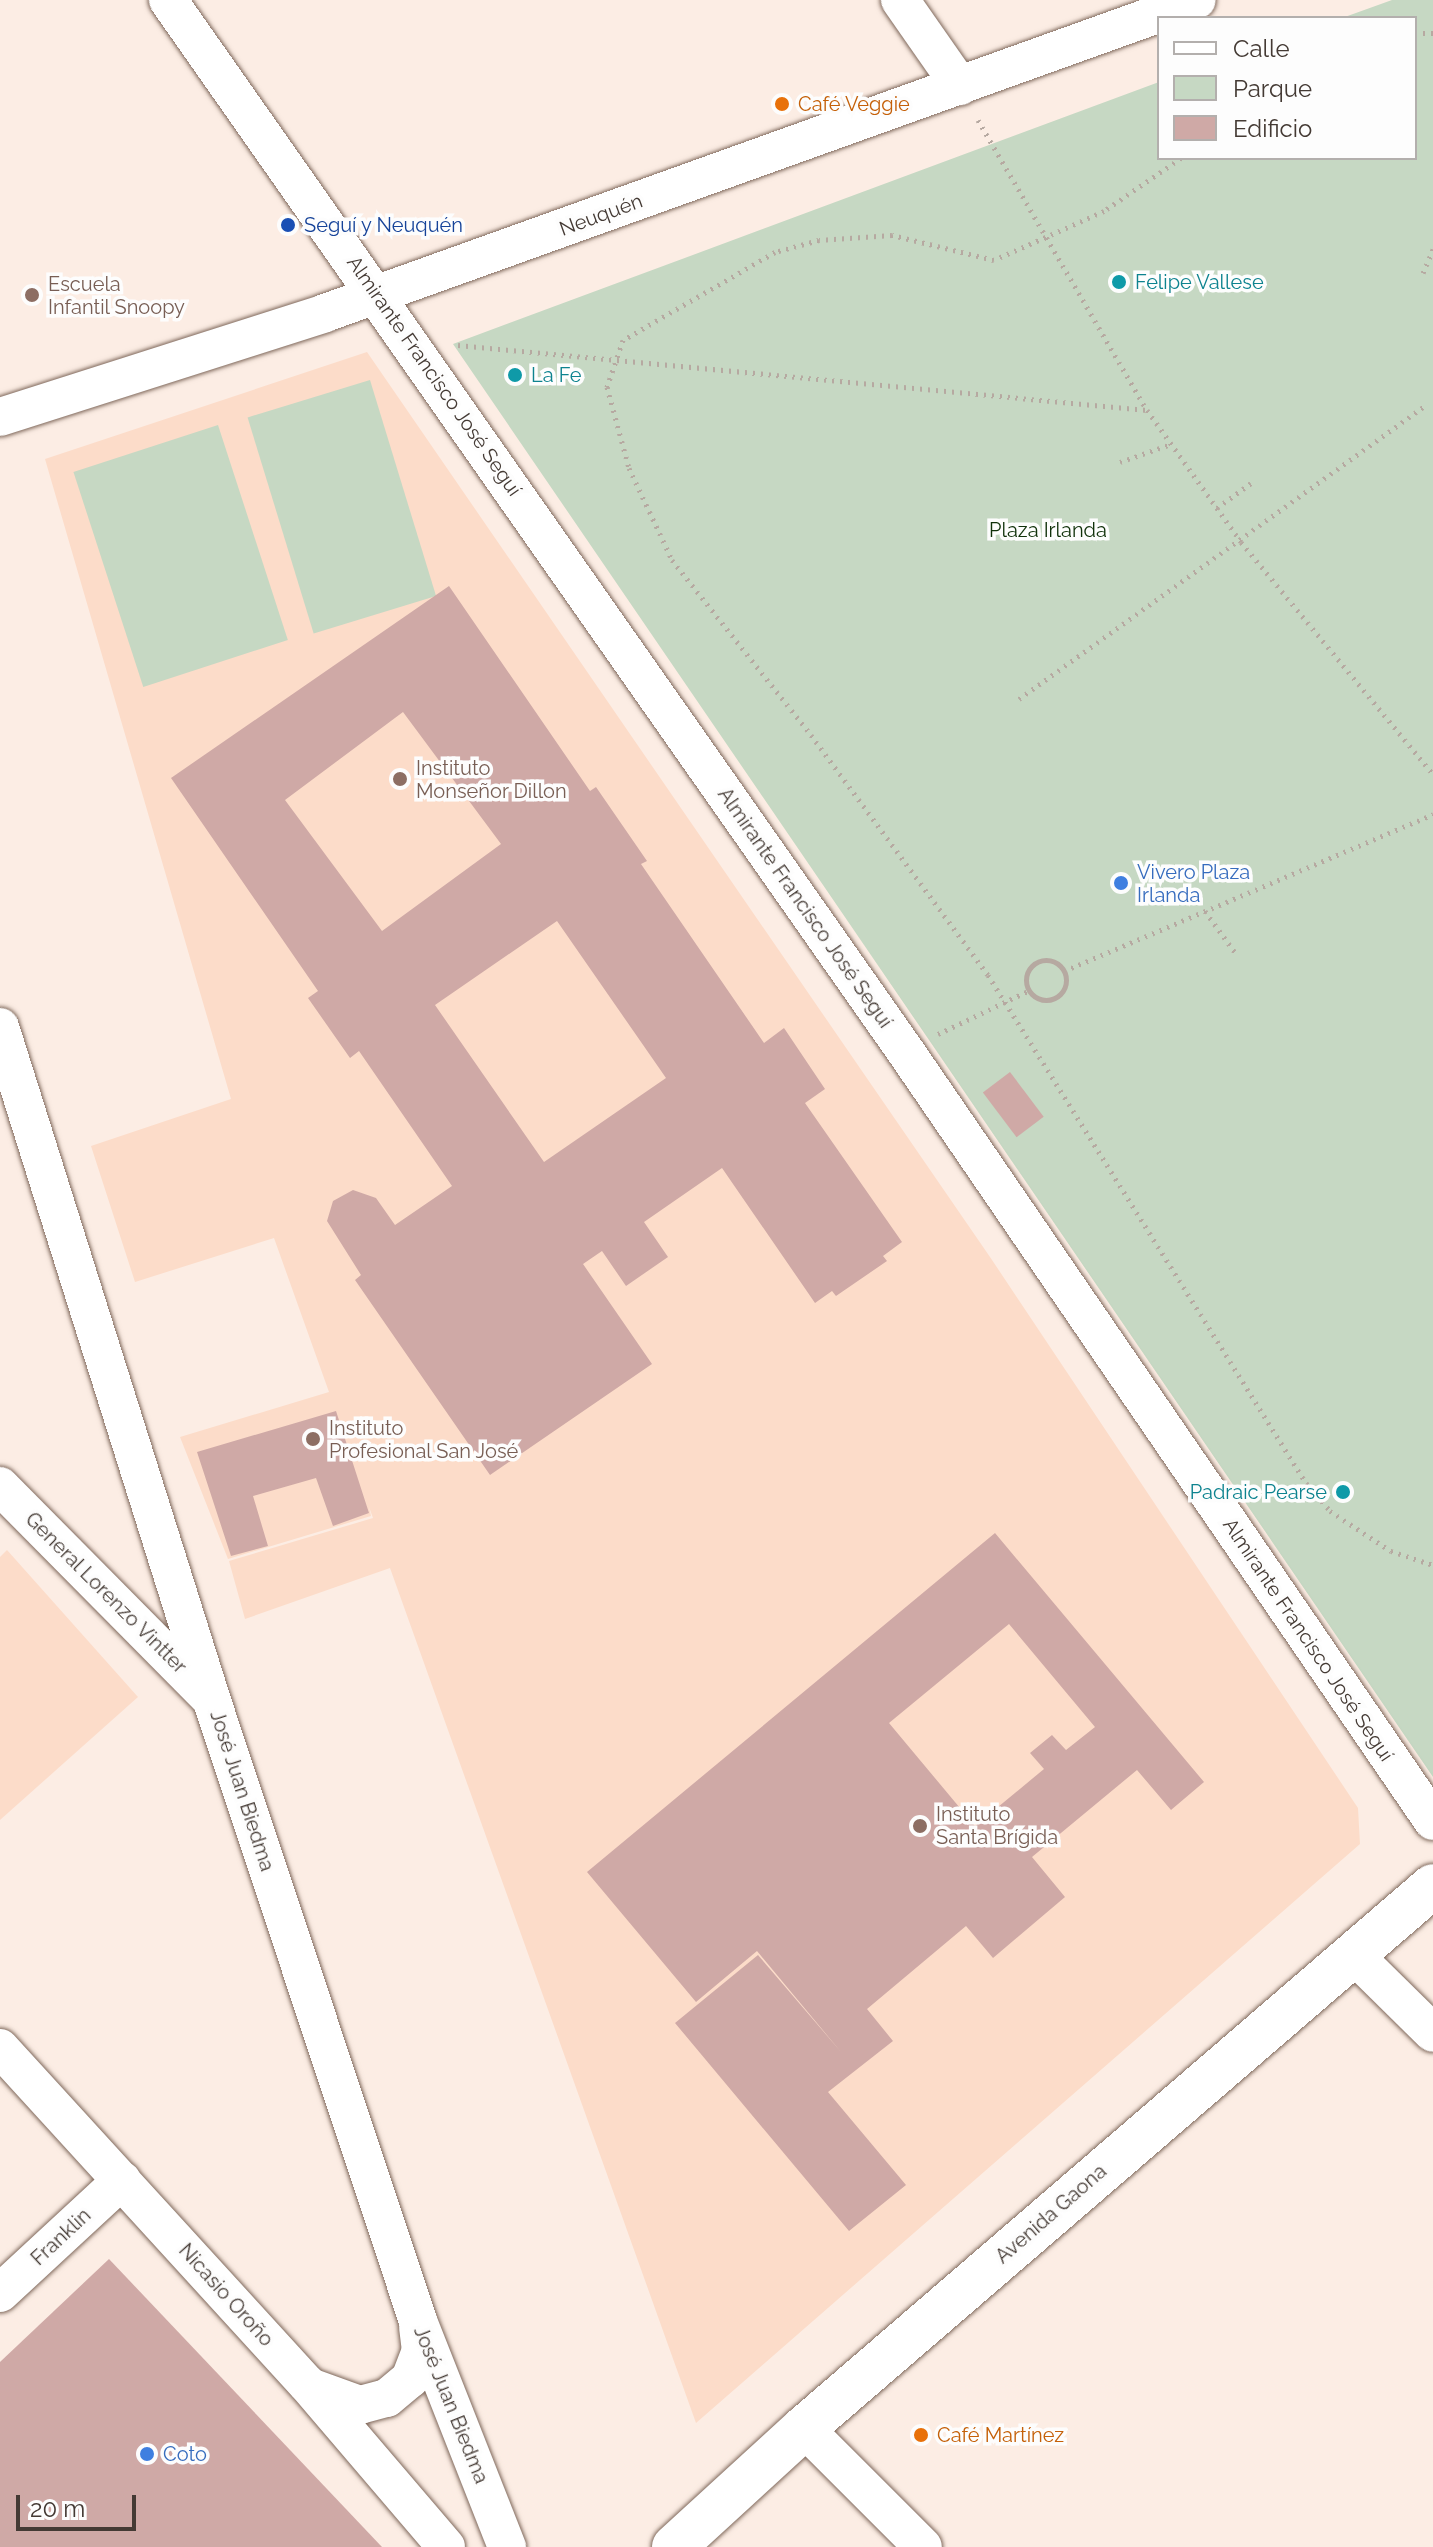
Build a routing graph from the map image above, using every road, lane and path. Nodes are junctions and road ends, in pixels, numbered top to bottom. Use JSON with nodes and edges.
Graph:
{"nodes":[{"id":1,"x":168,"y":0,"type":"edge"},
{"id":2,"x":900,"y":0,"type":"edge"},
{"id":3,"x":1197,"y":0,"type":"edge"},
{"id":4,"x":960,"y":86,"type":"junction"},
{"id":5,"x":1178,"y":160,"type":"edge"},
{"id":6,"x":1042,"y":238,"type":"junction"},
{"id":7,"x":1433,"y":249,"type":"edge"},
{"id":8,"x":1423,"y":273,"type":"dead end"},
{"id":9,"x":378,"y":295,"type":"junction"},
{"id":10,"x":410,"y":340,"type":"junction"},
{"id":11,"x":614,"y":360,"type":"junction"},
{"id":12,"x":1426,"y":405,"type":"dead end"},
{"id":13,"x":1147,"y":410,"type":"junction"},
{"id":14,"x":0,"y":417,"type":"edge"},
{"id":15,"x":1171,"y":444,"type":"junction"},
{"id":16,"x":1120,"y":462,"type":"dead end"},
{"id":17,"x":1251,"y":483,"type":"dead end"},
{"id":18,"x":1217,"y":508,"type":"junction"},
{"id":19,"x":1241,"y":542,"type":"junction"},
{"id":20,"x":1019,"y":699,"type":"dead end"},
{"id":21,"x":1433,"y":774,"type":"edge"},
{"id":22,"x":1433,"y":814,"type":"edge"},
{"id":23,"x":1205,"y":911,"type":"junction"},
{"id":24,"x":1237,"y":955,"type":"dead end"},
{"id":25,"x":1064,"y":971,"type":"junction"},
{"id":26,"x":1028,"y":991,"type":"junction"},
{"id":27,"x":1006,"y":1002,"type":"junction"},
{"id":28,"x":0,"y":1027,"type":"edge"},
{"id":29,"x":906,"y":1052,"type":"junction"},
{"id":30,"x":0,"y":1486,"type":"edge"},
{"id":31,"x":1433,"y":1565,"type":"edge"},
{"id":32,"x":212,"y":1701,"type":"junction"},
{"id":33,"x":1433,"y":1821,"type":"edge"},
{"id":34,"x":1433,"y":1886,"type":"edge"},
{"id":35,"x":1353,"y":1954,"type":"junction"},
{"id":36,"x":1433,"y":2033,"type":"edge"},
{"id":37,"x":0,"y":2048,"type":"edge"},
{"id":38,"x":122,"y":2180,"type":"junction"},
{"id":39,"x":0,"y":2293,"type":"edge"},
{"id":40,"x":418,"y":2321,"type":"junction"},
{"id":41,"x":307,"y":2384,"type":"junction"},
{"id":42,"x":804,"y":2428,"type":"junction"},
{"id":43,"x":446,"y":2547,"type":"edge"},
{"id":44,"x":507,"y":2547,"type":"edge"},
{"id":45,"x":674,"y":2547,"type":"edge"},
{"id":46,"x":923,"y":2547,"type":"edge"}],
"edges":[{"from":1,"to":9,"type":"street","name":"Almirante Francisco José Seguí"},
{"from":2,"to":4,"type":"street"},
{"from":3,"to":4,"type":"street","name":"Neuquén"},
{"from":4,"to":6,"type":"path"},
{"from":4,"to":9,"type":"street","name":"Neuquén"},
{"from":5,"to":6,"type":"path"},
{"from":6,"to":11,"type":"path"},
{"from":6,"to":13,"type":"path"},
{"from":7,"to":8,"type":"path"},
{"from":9,"to":10,"type":"street","name":"Almirante Francisco José Seguí"},
{"from":9,"to":14,"type":"street","name":"Neuquén"},
{"from":10,"to":11,"type":"path"},
{"from":10,"to":29,"type":"street","name":"Almirante Francisco José Seguí"},
{"from":11,"to":13,"type":"path"},
{"from":11,"to":27,"type":"path"},
{"from":12,"to":19,"type":"path"},
{"from":13,"to":15,"type":"path"},
{"from":15,"to":16,"type":"path"},
{"from":15,"to":18,"type":"path"},
{"from":17,"to":18,"type":"path"},
{"from":18,"to":19,"type":"path"},
{"from":19,"to":20,"type":"path"},
{"from":19,"to":21,"type":"path"},
{"from":22,"to":23,"type":"path"},
{"from":23,"to":24,"type":"path"},
{"from":23,"to":25,"type":"path"},
{"from":25,"to":26,"type":"path"},
{"from":25,"to":26,"type":"path"},
{"from":26,"to":27,"type":"path"},
{"from":27,"to":29,"type":"path"},
{"from":27,"to":31,"type":"path"},
{"from":28,"to":32,"type":"street","name":"José Juan Biedma"},
{"from":29,"to":33,"type":"street","name":"Almirante Francisco José Seguí"},
{"from":30,"to":32,"type":"street","name":"General Lorenzo Vintter"},
{"from":32,"to":40,"type":"street","name":"José Juan Biedma"},
{"from":34,"to":35,"type":"main road","name":"Avenida Gaona"},
{"from":35,"to":36,"type":"street"},
{"from":35,"to":42,"type":"main road","name":"Avenida Gaona"},
{"from":37,"to":38,"type":"street","name":"Nicasio Oroño"},
{"from":38,"to":39,"type":"street","name":"Franklin"},
{"from":38,"to":41,"type":"street","name":"Nicasio Oroño"},
{"from":40,"to":41,"type":"street"},
{"from":40,"to":44,"type":"street","name":"José Juan Biedma"},
{"from":41,"to":43,"type":"street","name":"Nicasio Oroño"},
{"from":42,"to":45,"type":"main road","name":"Avenida Gaona"},
{"from":42,"to":46,"type":"street"}]}
